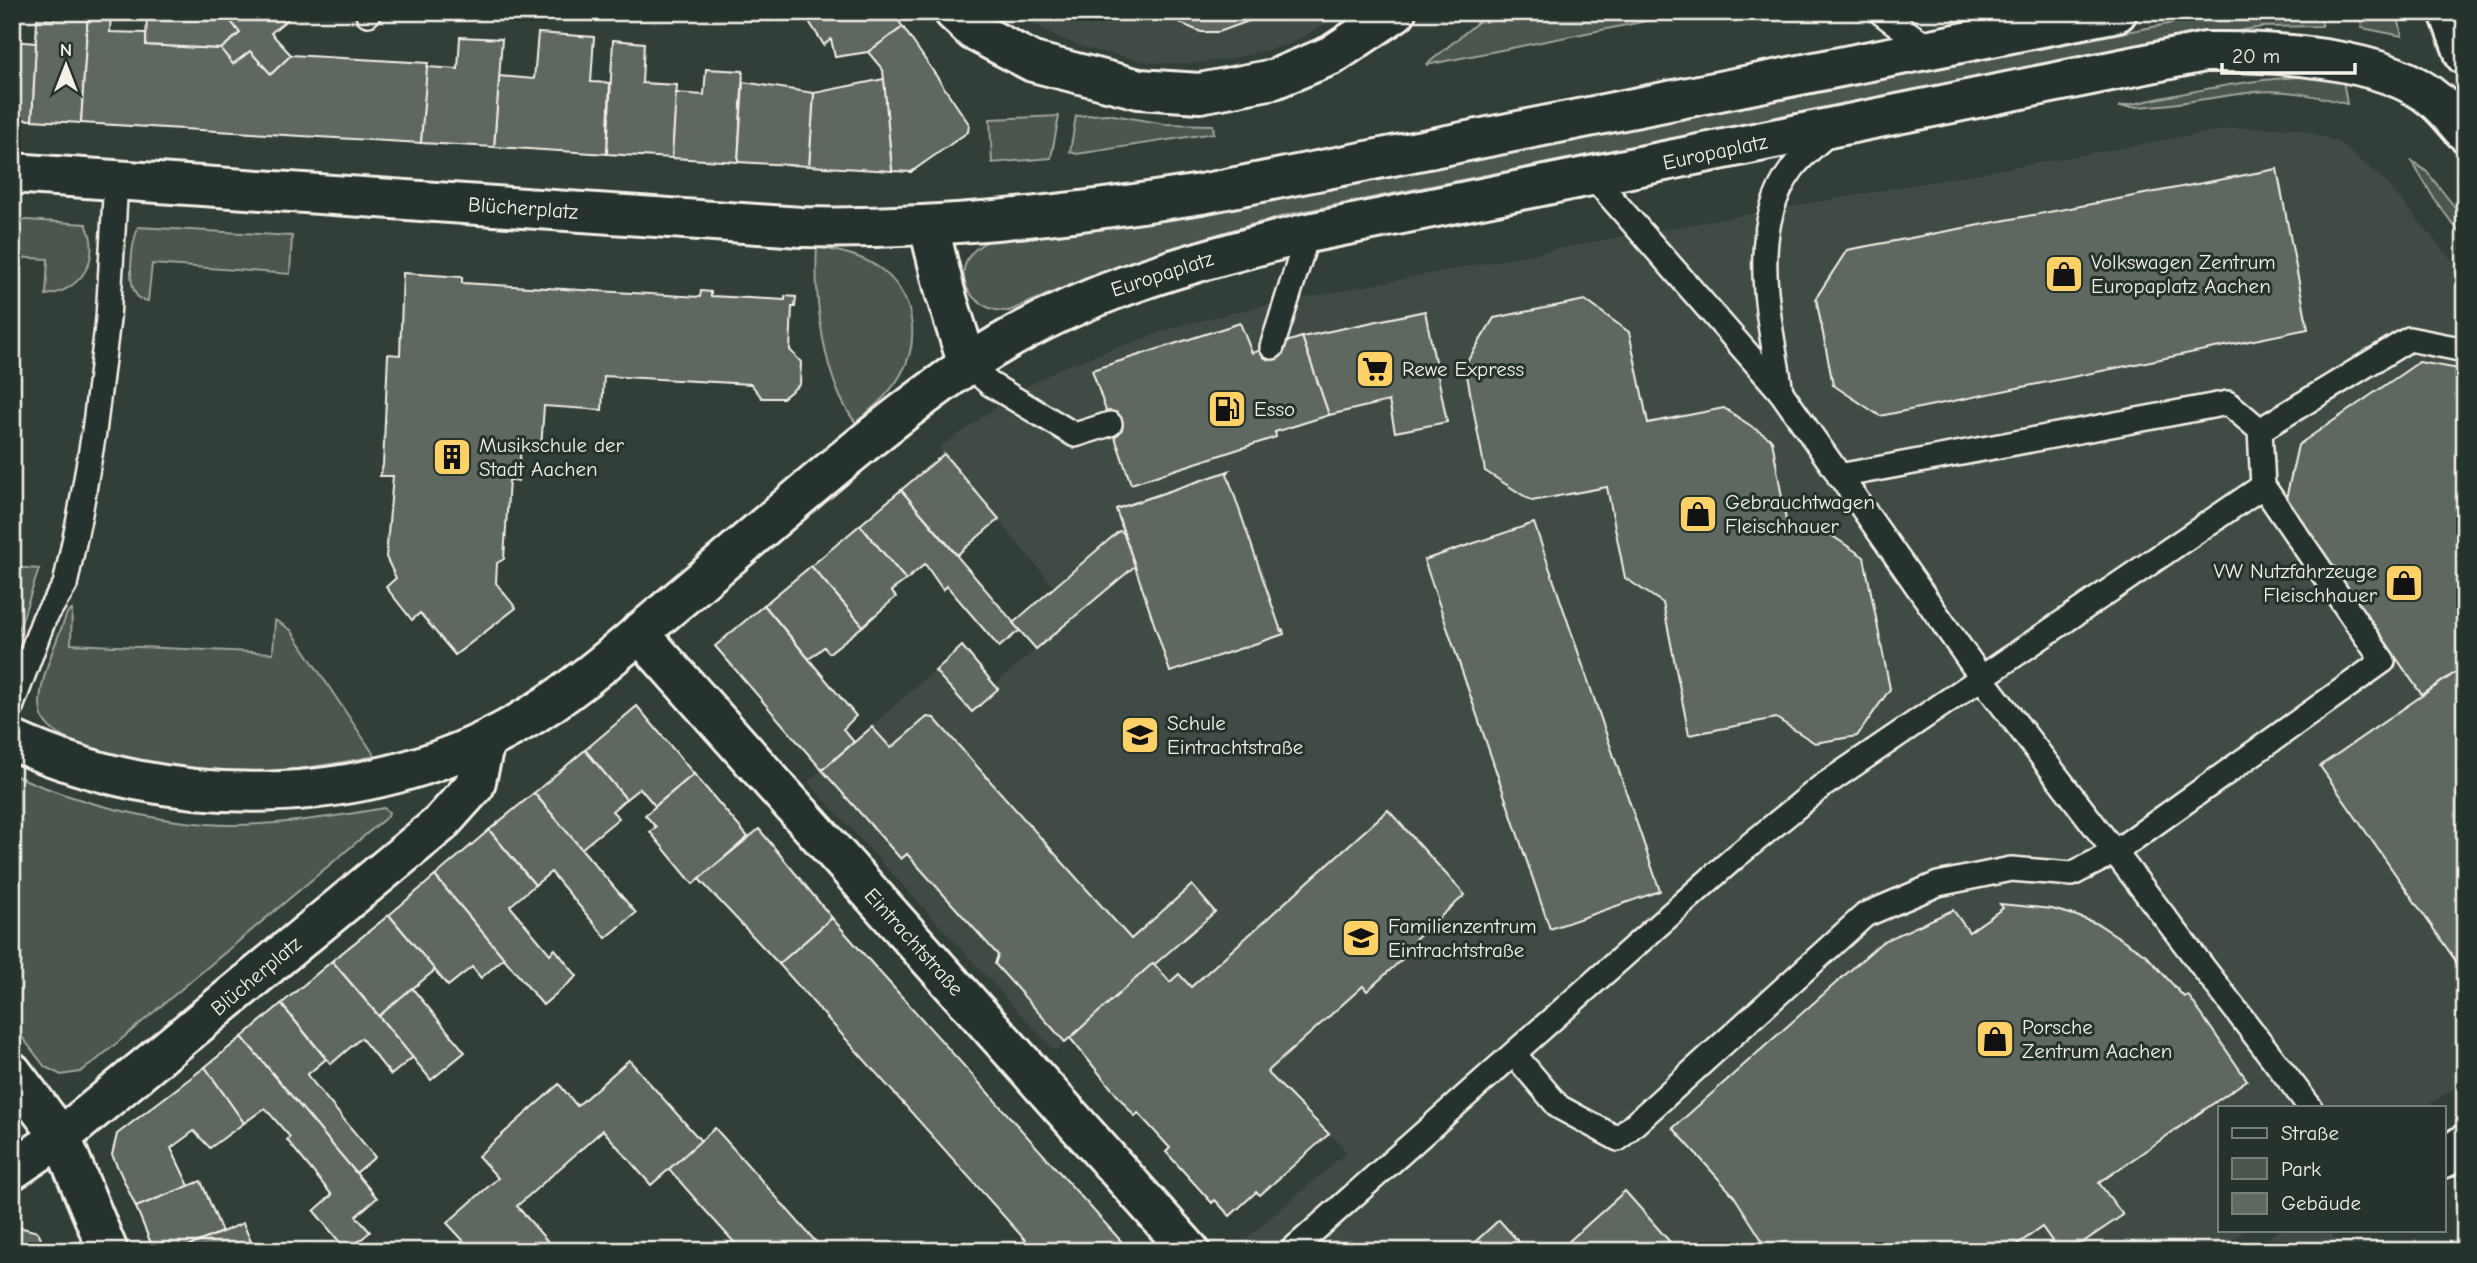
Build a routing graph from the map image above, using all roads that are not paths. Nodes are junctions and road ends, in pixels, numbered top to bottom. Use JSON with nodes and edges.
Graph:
{"nodes":[{"id":1,"x":954,"y":12,"type":"edge"},
{"id":2,"x":1396,"y":12,"type":"edge"},
{"id":3,"x":1880,"y":12,"type":"edge"},
{"id":4,"x":2118,"y":12,"type":"edge"},
{"id":5,"x":2449,"y":12,"type":"edge"},
{"id":6,"x":1993,"y":24,"type":"edge"},
{"id":7,"x":1930,"y":49,"type":"junction"},
{"id":8,"x":2465,"y":55,"type":"edge"},
{"id":9,"x":1834,"y":128,"type":"junction"},
{"id":10,"x":2465,"y":132,"type":"edge"},
{"id":11,"x":12,"y":173,"type":"edge"},
{"id":12,"x":1593,"y":177,"type":"junction"},
{"id":13,"x":116,"y":180,"type":"junction"},
{"id":14,"x":929,"y":228,"type":"junction"},
{"id":15,"x":1308,"y":233,"type":"junction"},
{"id":16,"x":1272,"y":347,"type":"dead end"},
{"id":17,"x":2465,"y":350,"type":"edge"},
{"id":18,"x":968,"y":365,"type":"junction"},
{"id":19,"x":1781,"y":393,"type":"junction"},
{"id":20,"x":1110,"y":424,"type":"dead end"},
{"id":21,"x":2260,"y":430,"type":"junction"},
{"id":22,"x":1839,"y":477,"type":"junction"},
{"id":23,"x":2263,"y":486,"type":"junction"},
{"id":24,"x":639,"y":633,"type":"junction"},
{"id":25,"x":1983,"y":680,"type":"junction"},
{"id":26,"x":12,"y":705,"type":"edge"},
{"id":27,"x":12,"y":740,"type":"edge"},
{"id":28,"x":485,"y":742,"type":"junction"},
{"id":29,"x":2115,"y":852,"type":"junction"},
{"id":30,"x":1514,"y":1054,"type":"junction"},
{"id":31,"x":12,"y":1072,"type":"edge"},
{"id":32,"x":2309,"y":1106,"type":"edge"},
{"id":33,"x":61,"y":1137,"type":"junction"},
{"id":34,"x":2465,"y":1144,"type":"edge"},
{"id":35,"x":2446,"y":1157,"type":"edge"},
{"id":36,"x":12,"y":1170,"type":"edge"},
{"id":37,"x":108,"y":1251,"type":"edge"},
{"id":38,"x":1190,"y":1251,"type":"edge"},
{"id":39,"x":1291,"y":1251,"type":"edge"}],
"edges":[{"from":1,"to":2,"type":"main road"},
{"from":3,"to":7,"type":"lane"},
{"from":4,"to":6,"type":"main road"},
{"from":5,"to":8,"type":"main road"},
{"from":6,"to":7,"type":"main road"},
{"from":7,"to":14,"type":"main road"},
{"from":9,"to":10,"type":"main road","name":"Europaplatz"},
{"from":9,"to":12,"type":"main road","name":"Europaplatz"},
{"from":9,"to":19,"type":"lane"},
{"from":11,"to":13,"type":"main road","name":"Blücherplatz"},
{"from":12,"to":15,"type":"main road","name":"Europaplatz"},
{"from":12,"to":19,"type":"lane"},
{"from":13,"to":14,"type":"main road","name":"Blücherplatz"},
{"from":13,"to":26,"type":"lane"},
{"from":14,"to":18,"type":"main road"},
{"from":15,"to":16,"type":"lane"},
{"from":15,"to":18,"type":"main road","name":"Europaplatz"},
{"from":17,"to":21,"type":"lane"},
{"from":18,"to":20,"type":"lane"},
{"from":18,"to":24,"type":"main road"},
{"from":19,"to":22,"type":"lane"},
{"from":21,"to":22,"type":"lane"},
{"from":21,"to":23,"type":"lane"},
{"from":22,"to":25,"type":"lane"},
{"from":23,"to":25,"type":"lane"},
{"from":23,"to":29,"type":"lane"},
{"from":24,"to":28,"type":"main road"},
{"from":24,"to":38,"type":"main road","name":"Eintrachtstraße"},
{"from":25,"to":29,"type":"lane"},
{"from":25,"to":30,"type":"lane"},
{"from":27,"to":28,"type":"main road"},
{"from":28,"to":33,"type":"main road","name":"Blücherplatz"},
{"from":29,"to":30,"type":"lane"},
{"from":29,"to":32,"type":"lane"},
{"from":30,"to":39,"type":"lane"},
{"from":31,"to":33,"type":"main road"},
{"from":33,"to":36,"type":"main road","name":"Blücherplatz"},
{"from":33,"to":37,"type":"main road"},
{"from":34,"to":35,"type":"main road"}]}
